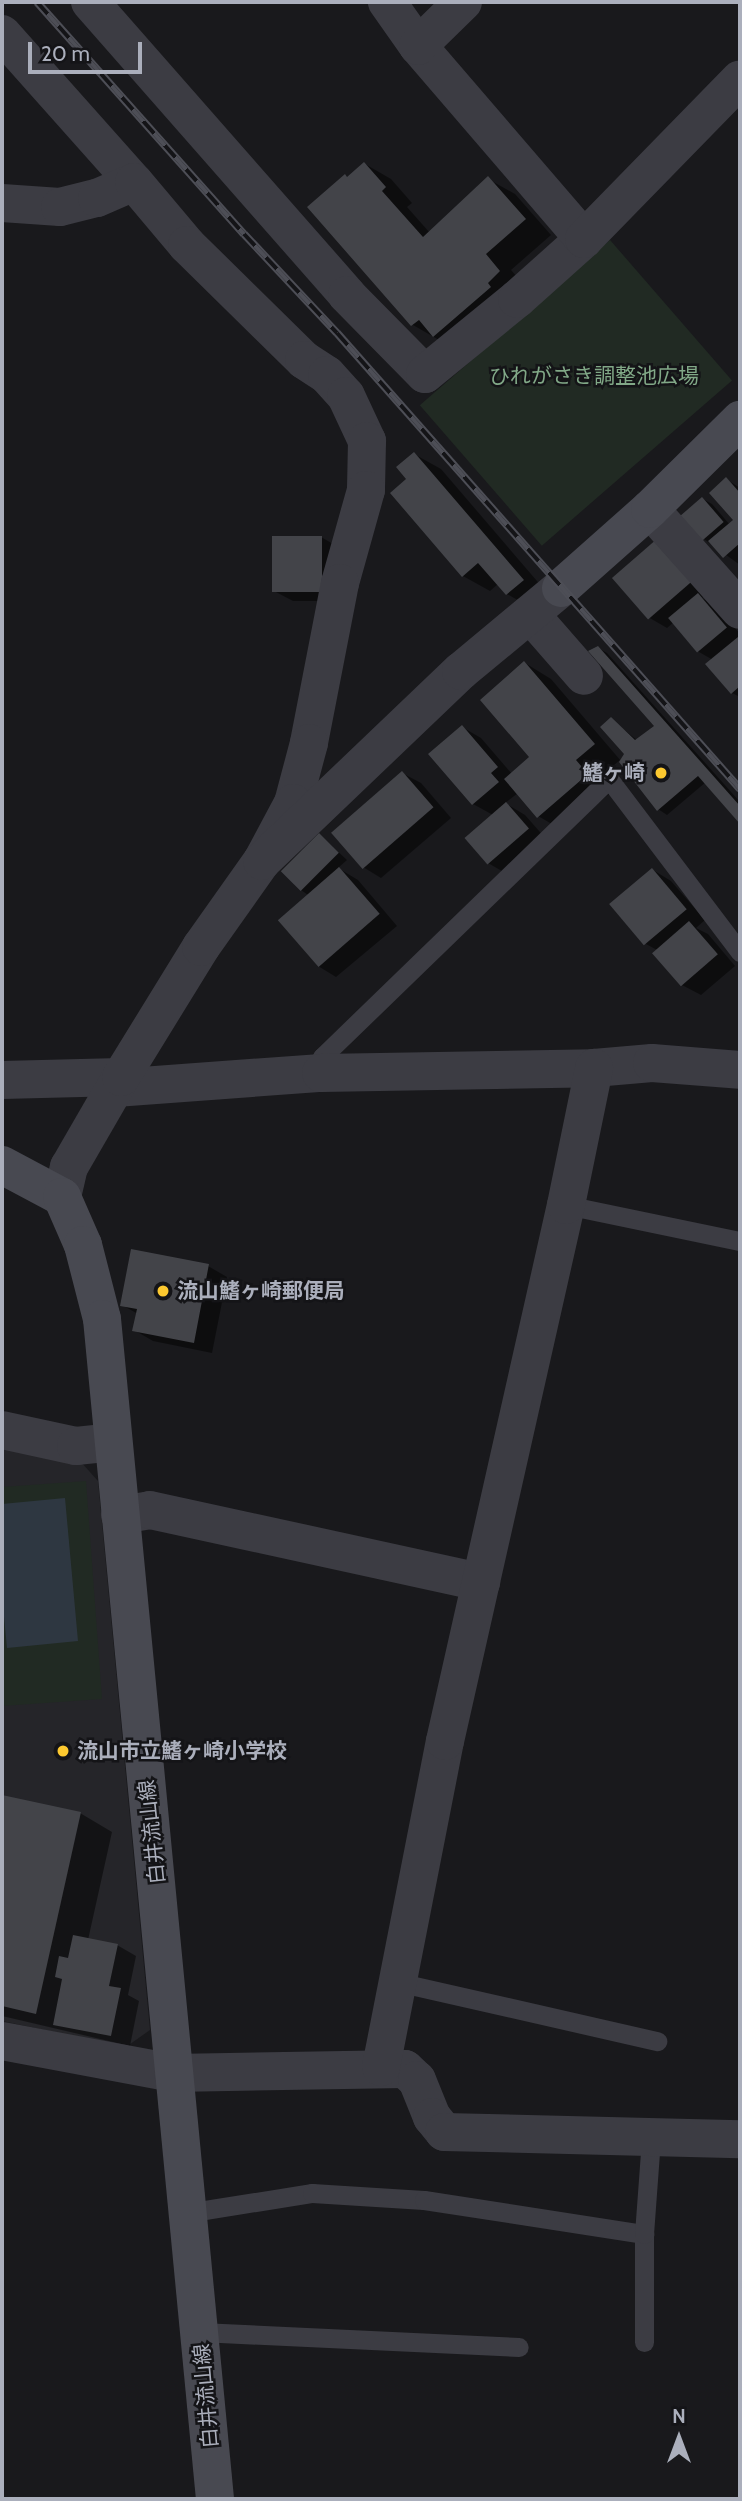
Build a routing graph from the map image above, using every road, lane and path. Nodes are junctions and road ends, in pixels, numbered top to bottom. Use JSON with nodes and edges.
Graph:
{"nodes":[{"id":1,"x":90,"y":2,"type":"edge"},
{"id":2,"x":387,"y":2,"type":"edge"},
{"id":3,"x":463,"y":2,"type":"edge"},
{"id":4,"x":2,"y":34,"type":"edge"},
{"id":5,"x":418,"y":46,"type":"junction"},
{"id":6,"x":740,"y":79,"type":"edge"},
{"id":7,"x":134,"y":181,"type":"junction"},
{"id":8,"x":2,"y":204,"type":"edge"},
{"id":9,"x":584,"y":239,"type":"junction"},
{"id":10,"x":740,"y":420,"type":"edge"},
{"id":11,"x":650,"y":509,"type":"junction"},
{"id":12,"x":561,"y":588,"type":"joint"},
{"id":13,"x":740,"y":610,"type":"edge"},
{"id":14,"x":530,"y":614,"type":"junction"},
{"id":15,"x":584,"y":676,"type":"dead end"},
{"id":16,"x":262,"y":861,"type":"junction"},
{"id":17,"x":740,"y":952,"type":"edge"},
{"id":18,"x":594,"y":1068,"type":"junction"},
{"id":19,"x":740,"y":1070,"type":"edge"},
{"id":20,"x":321,"y":1073,"type":"junction"},
{"id":21,"x":2,"y":1080,"type":"edge"},
{"id":22,"x":118,"y":1083,"type":"junction"},
{"id":23,"x":2,"y":1165,"type":"edge"},
{"id":24,"x":62,"y":1197,"type":"junction"},
{"id":25,"x":566,"y":1205,"type":"junction"},
{"id":26,"x":740,"y":1241,"type":"edge"},
{"id":27,"x":2,"y":1430,"type":"edge"},
{"id":28,"x":112,"y":1442,"type":"junction"},
{"id":29,"x":120,"y":1515,"type":"junction"},
{"id":30,"x":481,"y":1583,"type":"junction"},
{"id":31,"x":397,"y":1982,"type":"junction"},
{"id":32,"x":2,"y":2041,"type":"edge"},
{"id":33,"x":657,"y":2042,"type":"dead end"},
{"id":34,"x":381,"y":2067,"type":"junction"},
{"id":35,"x":173,"y":2074,"type":"junction"},
{"id":36,"x":651,"y":2139,"type":"junction"},
{"id":37,"x":740,"y":2139,"type":"edge"},
{"id":38,"x":186,"y":2213,"type":"junction"},
{"id":39,"x":644,"y":2234,"type":"junction"},
{"id":40,"x":200,"y":2332,"type":"junction"},
{"id":41,"x":644,"y":2342,"type":"dead end"},
{"id":42,"x":519,"y":2347,"type":"dead end"},
{"id":43,"x":215,"y":2499,"type":"edge"}],
"edges":[{"from":1,"to":9,"type":"street"},
{"from":2,"to":5,"type":"street"},
{"from":3,"to":5,"type":"street"},
{"from":4,"to":7,"type":"street"},
{"from":5,"to":9,"type":"street"},
{"from":6,"to":9,"type":"street"},
{"from":7,"to":8,"type":"street"},
{"from":7,"to":16,"type":"street"},
{"from":10,"to":11,"type":"main road"},
{"from":11,"to":12,"type":"main road"},
{"from":11,"to":13,"type":"street"},
{"from":12,"to":14,"type":"street"},
{"from":14,"to":15,"type":"street"},
{"from":14,"to":16,"type":"street"},
{"from":16,"to":22,"type":"street"},
{"from":17,"to":20,"type":"lane"},
{"from":18,"to":19,"type":"street"},
{"from":18,"to":20,"type":"street"},
{"from":18,"to":25,"type":"street"},
{"from":20,"to":22,"type":"street"},
{"from":21,"to":22,"type":"street"},
{"from":22,"to":24,"type":"street"},
{"from":23,"to":24,"type":"main road"},
{"from":24,"to":28,"type":"main road","name":"白井流山線"},
{"from":25,"to":26,"type":"lane"},
{"from":25,"to":30,"type":"street"},
{"from":27,"to":28,"type":"street"},
{"from":28,"to":29,"type":"main road","name":"白井流山線"},
{"from":29,"to":30,"type":"street"},
{"from":29,"to":35,"type":"main road","name":"白井流山線"},
{"from":30,"to":31,"type":"street"},
{"from":31,"to":33,"type":"lane"},
{"from":31,"to":34,"type":"street"},
{"from":32,"to":35,"type":"street"},
{"from":34,"to":35,"type":"street"},
{"from":34,"to":36,"type":"street"},
{"from":35,"to":38,"type":"main road","name":"白井流山線"},
{"from":36,"to":37,"type":"street"},
{"from":36,"to":39,"type":"lane"},
{"from":38,"to":39,"type":"lane"},
{"from":38,"to":40,"type":"main road","name":"白井流山線"},
{"from":39,"to":41,"type":"lane"},
{"from":40,"to":42,"type":"lane"},
{"from":40,"to":43,"type":"main road","name":"白井流山線"}]}
